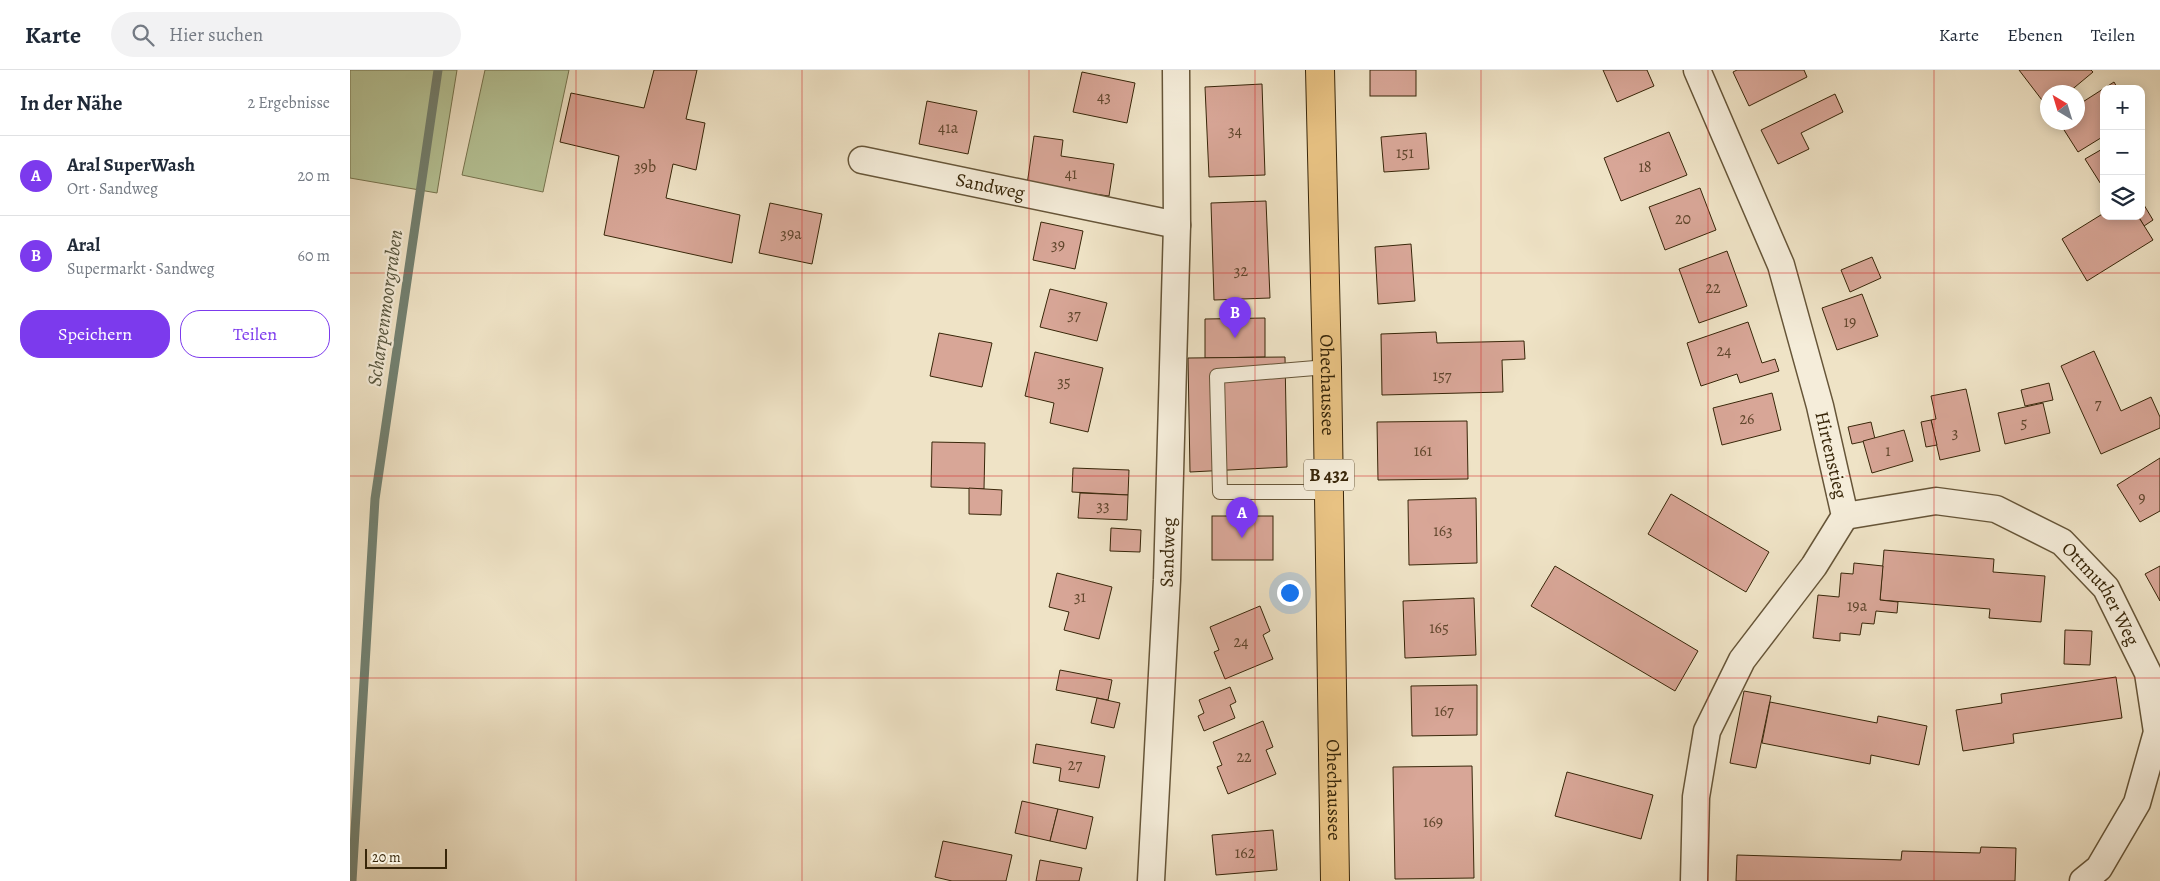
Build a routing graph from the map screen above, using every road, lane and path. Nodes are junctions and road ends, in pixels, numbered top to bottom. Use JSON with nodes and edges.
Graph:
{"nodes":[{"id":1,"x":1176,"y":70,"type":"edge"},
{"id":2,"x":1320,"y":70,"type":"edge"},
{"id":3,"x":1697,"y":70,"type":"edge"},
{"id":4,"x":862,"y":160,"type":"dead end"},
{"id":5,"x":1177,"y":225,"type":"junction"},
{"id":6,"x":1327,"y":367,"type":"junction"},
{"id":7,"x":1329,"y":492,"type":"junction"},
{"id":8,"x":1845,"y":516,"type":"junction"},
{"id":9,"x":1151,"y":881,"type":"edge"},
{"id":10,"x":1335,"y":881,"type":"edge"},
{"id":11,"x":1694,"y":881,"type":"edge"},
{"id":12,"x":2083,"y":881,"type":"edge"}],
"edges":[{"from":1,"to":5,"type":"street","name":"Sandweg"},
{"from":2,"to":6,"type":"main road","name":"Ohechaussee","number":"B 432"},
{"from":3,"to":8,"type":"street","name":"Hirtenstieg"},
{"from":4,"to":5,"type":"street","name":"Sandweg"},
{"from":5,"to":9,"type":"street","name":"Sandweg"},
{"from":6,"to":7,"type":"main road","name":"Ohechaussee","number":"B 432"},
{"from":6,"to":7,"type":"lane"},
{"from":7,"to":10,"type":"main road","name":"Ohechaussee","number":"B 432"},
{"from":8,"to":11,"type":"street","name":"Hirtenstieg"},
{"from":8,"to":12,"type":"street","name":"Ottmuther Weg"}]}
